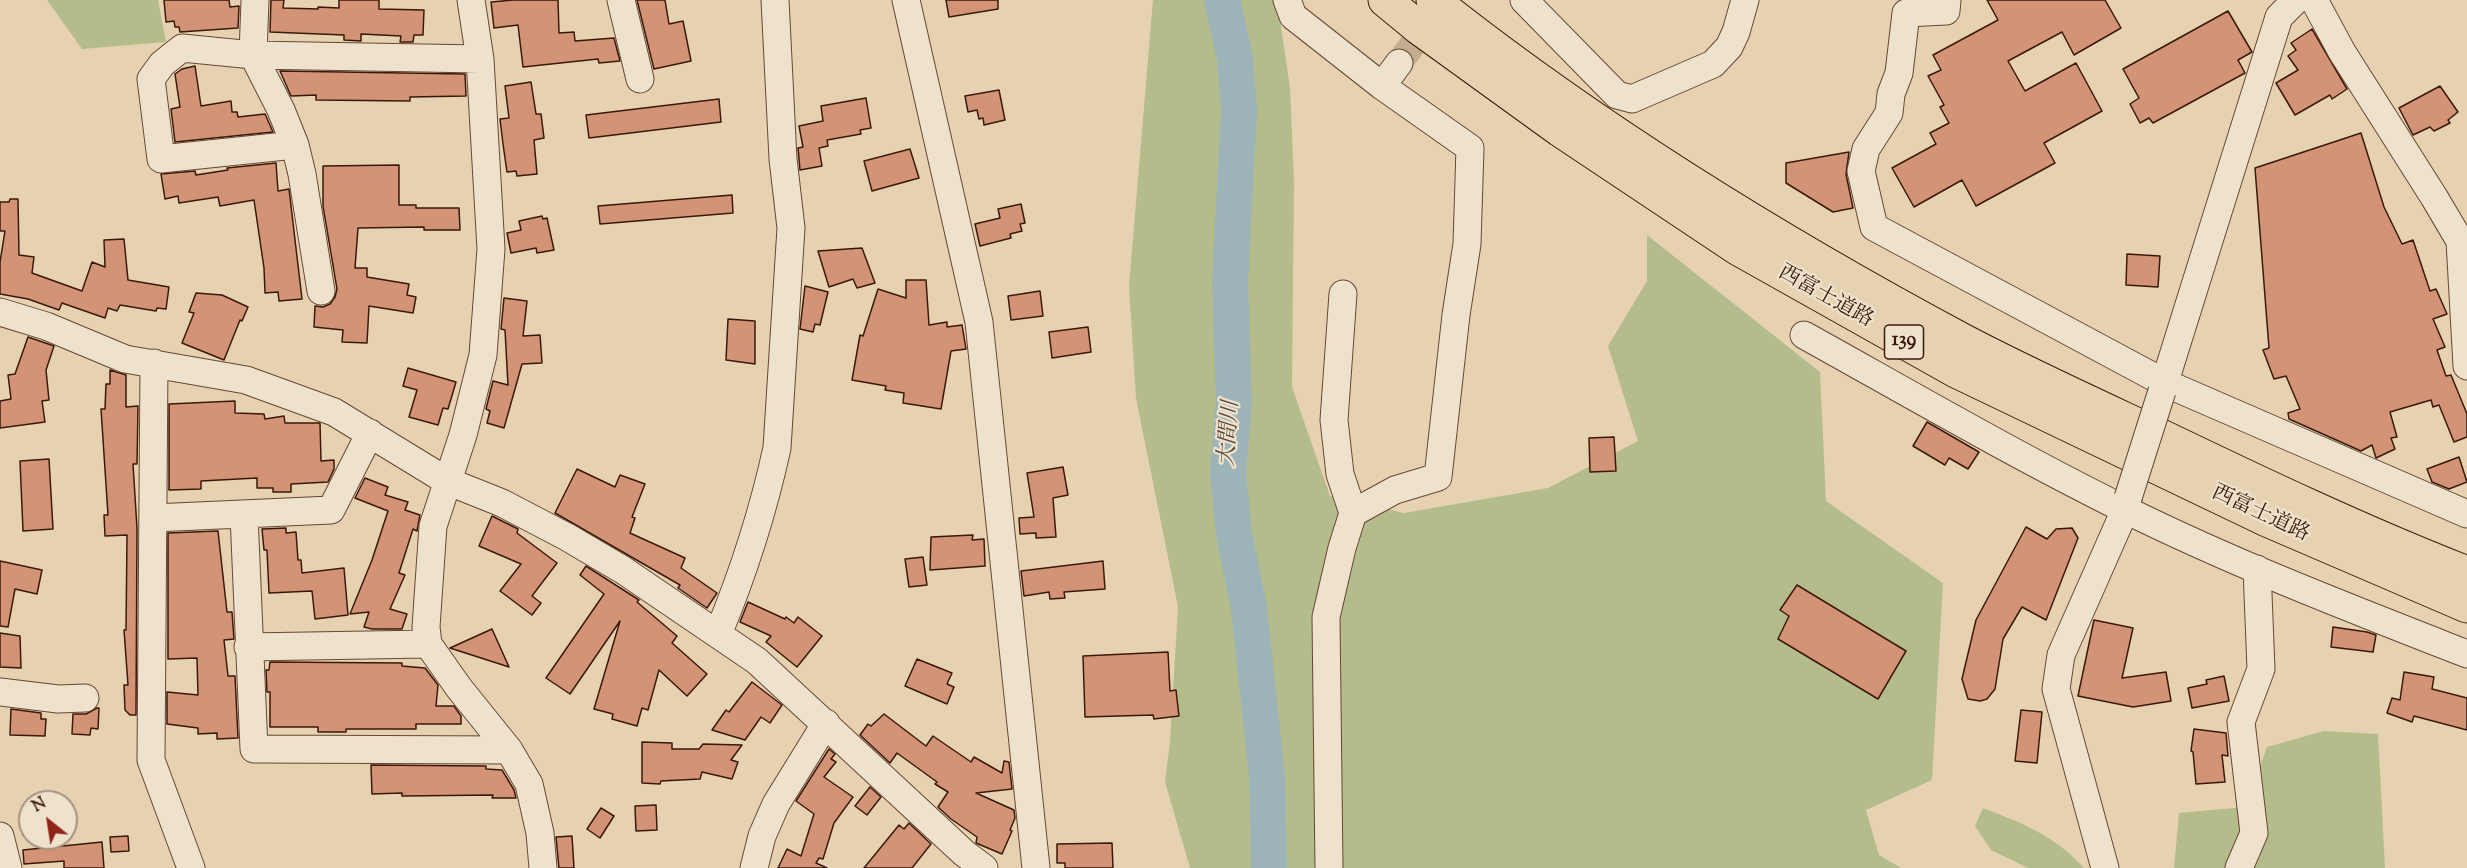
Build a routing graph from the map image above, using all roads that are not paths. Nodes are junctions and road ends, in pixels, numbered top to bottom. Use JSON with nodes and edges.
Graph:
{"nodes":[{"id":1,"x":255,"y":0,"type":"edge"},
{"id":2,"x":471,"y":0,"type":"edge"},
{"id":3,"x":621,"y":0,"type":"edge"},
{"id":4,"x":775,"y":0,"type":"edge"},
{"id":5,"x":906,"y":0,"type":"edge"},
{"id":6,"x":1287,"y":0,"type":"edge"},
{"id":7,"x":1385,"y":0,"type":"edge"},
{"id":8,"x":1434,"y":0,"type":"edge"},
{"id":9,"x":1524,"y":0,"type":"edge"},
{"id":10,"x":1745,"y":0,"type":"edge"},
{"id":11,"x":1947,"y":0,"type":"edge"},
{"id":12,"x":2296,"y":0,"type":"edge"},
{"id":13,"x":2314,"y":0,"type":"edge"},
{"id":14,"x":253,"y":55,"type":"junction"},
{"id":15,"x":480,"y":59,"type":"junction"},
{"id":16,"x":1399,"y":63,"type":"tunnel mouth"},
{"id":17,"x":640,"y":79,"type":"dead end"},
{"id":18,"x":1382,"y":86,"type":"junction"},
{"id":19,"x":295,"y":145,"type":"junction"},
{"id":20,"x":2463,"y":240,"type":"edge"},
{"id":21,"x":2464,"y":274,"type":"edge"},
{"id":22,"x":321,"y":291,"type":"dead end"},
{"id":23,"x":1343,"y":294,"type":"dead end"},
{"id":24,"x":0,"y":312,"type":"edge"},
{"id":25,"x":1804,"y":335,"type":"dead end"},
{"id":26,"x":154,"y":363,"type":"junction"},
{"id":27,"x":2467,"y":366,"type":"edge"},
{"id":28,"x":2164,"y":387,"type":"junction"},
{"id":29,"x":370,"y":433,"type":"junction"},
{"id":30,"x":447,"y":481,"type":"junction"},
{"id":31,"x":2126,"y":504,"type":"junction"},
{"id":32,"x":1353,"y":513,"type":"junction"},
{"id":33,"x":2467,"y":514,"type":"edge"},
{"id":34,"x":244,"y":515,"type":"junction"},
{"id":35,"x":153,"y":518,"type":"junction"},
{"id":36,"x":2257,"y":569,"type":"junction"},
{"id":37,"x":2467,"y":573,"type":"edge"},
{"id":38,"x":2467,"y":606,"type":"edge"},
{"id":39,"x":718,"y":634,"type":"junction"},
{"id":40,"x":428,"y":644,"type":"junction"},
{"id":41,"x":248,"y":647,"type":"junction"},
{"id":42,"x":2467,"y":654,"type":"edge"},
{"id":43,"x":0,"y":692,"type":"edge"},
{"id":44,"x":85,"y":698,"type":"dead end"},
{"id":45,"x":826,"y":723,"type":"junction"},
{"id":46,"x":509,"y":750,"type":"junction"},
{"id":47,"x":0,"y":836,"type":"edge"},
{"id":48,"x":8,"y":868,"type":"edge"},
{"id":49,"x":191,"y":868,"type":"edge"},
{"id":50,"x":543,"y":868,"type":"edge"},
{"id":51,"x":754,"y":868,"type":"edge"},
{"id":52,"x":984,"y":868,"type":"edge"},
{"id":53,"x":1036,"y":868,"type":"edge"},
{"id":54,"x":1329,"y":868,"type":"edge"},
{"id":55,"x":2104,"y":868,"type":"edge"},
{"id":56,"x":2239,"y":868,"type":"edge"}],
"edges":[{"from":1,"to":14,"type":"street"},
{"from":2,"to":15,"type":"street"},
{"from":3,"to":17,"type":"street"},
{"from":4,"to":39,"type":"street"},
{"from":5,"to":53,"type":"street"},
{"from":6,"to":18,"type":"street"},
{"from":7,"to":38,"type":"highway","name":"西富士道路","number":"139"},
{"from":8,"to":37,"type":"highway","name":"西富士道路","number":"139"},
{"from":9,"to":10,"type":"street"},
{"from":11,"to":28,"type":"street"},
{"from":12,"to":28,"type":"street"},
{"from":13,"to":20,"type":"street"},
{"from":14,"to":15,"type":"street"},
{"from":14,"to":19,"type":"street"},
{"from":14,"to":19,"type":"street"},
{"from":15,"to":30,"type":"street"},
{"from":16,"to":18,"type":"street"},
{"from":18,"to":32,"type":"street"},
{"from":19,"to":22,"type":"street"},
{"from":20,"to":21,"type":"street"},
{"from":21,"to":27,"type":"street"},
{"from":23,"to":32,"type":"street"},
{"from":24,"to":26,"type":"street"},
{"from":25,"to":31,"type":"street"},
{"from":26,"to":29,"type":"street"},
{"from":26,"to":35,"type":"street"},
{"from":28,"to":31,"type":"street","bridge":true},
{"from":28,"to":33,"type":"street"},
{"from":29,"to":30,"type":"street"},
{"from":29,"to":34,"type":"street"},
{"from":30,"to":39,"type":"street"},
{"from":30,"to":40,"type":"street"},
{"from":31,"to":36,"type":"street"},
{"from":31,"to":55,"type":"street"},
{"from":32,"to":54,"type":"street"},
{"from":34,"to":35,"type":"street"},
{"from":34,"to":41,"type":"street"},
{"from":35,"to":49,"type":"street"},
{"from":36,"to":42,"type":"street"},
{"from":36,"to":56,"type":"street"},
{"from":39,"to":45,"type":"street"},
{"from":40,"to":41,"type":"street"},
{"from":40,"to":46,"type":"street"},
{"from":41,"to":46,"type":"street"},
{"from":43,"to":44,"type":"street"},
{"from":45,"to":51,"type":"street"},
{"from":45,"to":52,"type":"street"},
{"from":46,"to":50,"type":"street"},
{"from":47,"to":48,"type":"street"}]}
